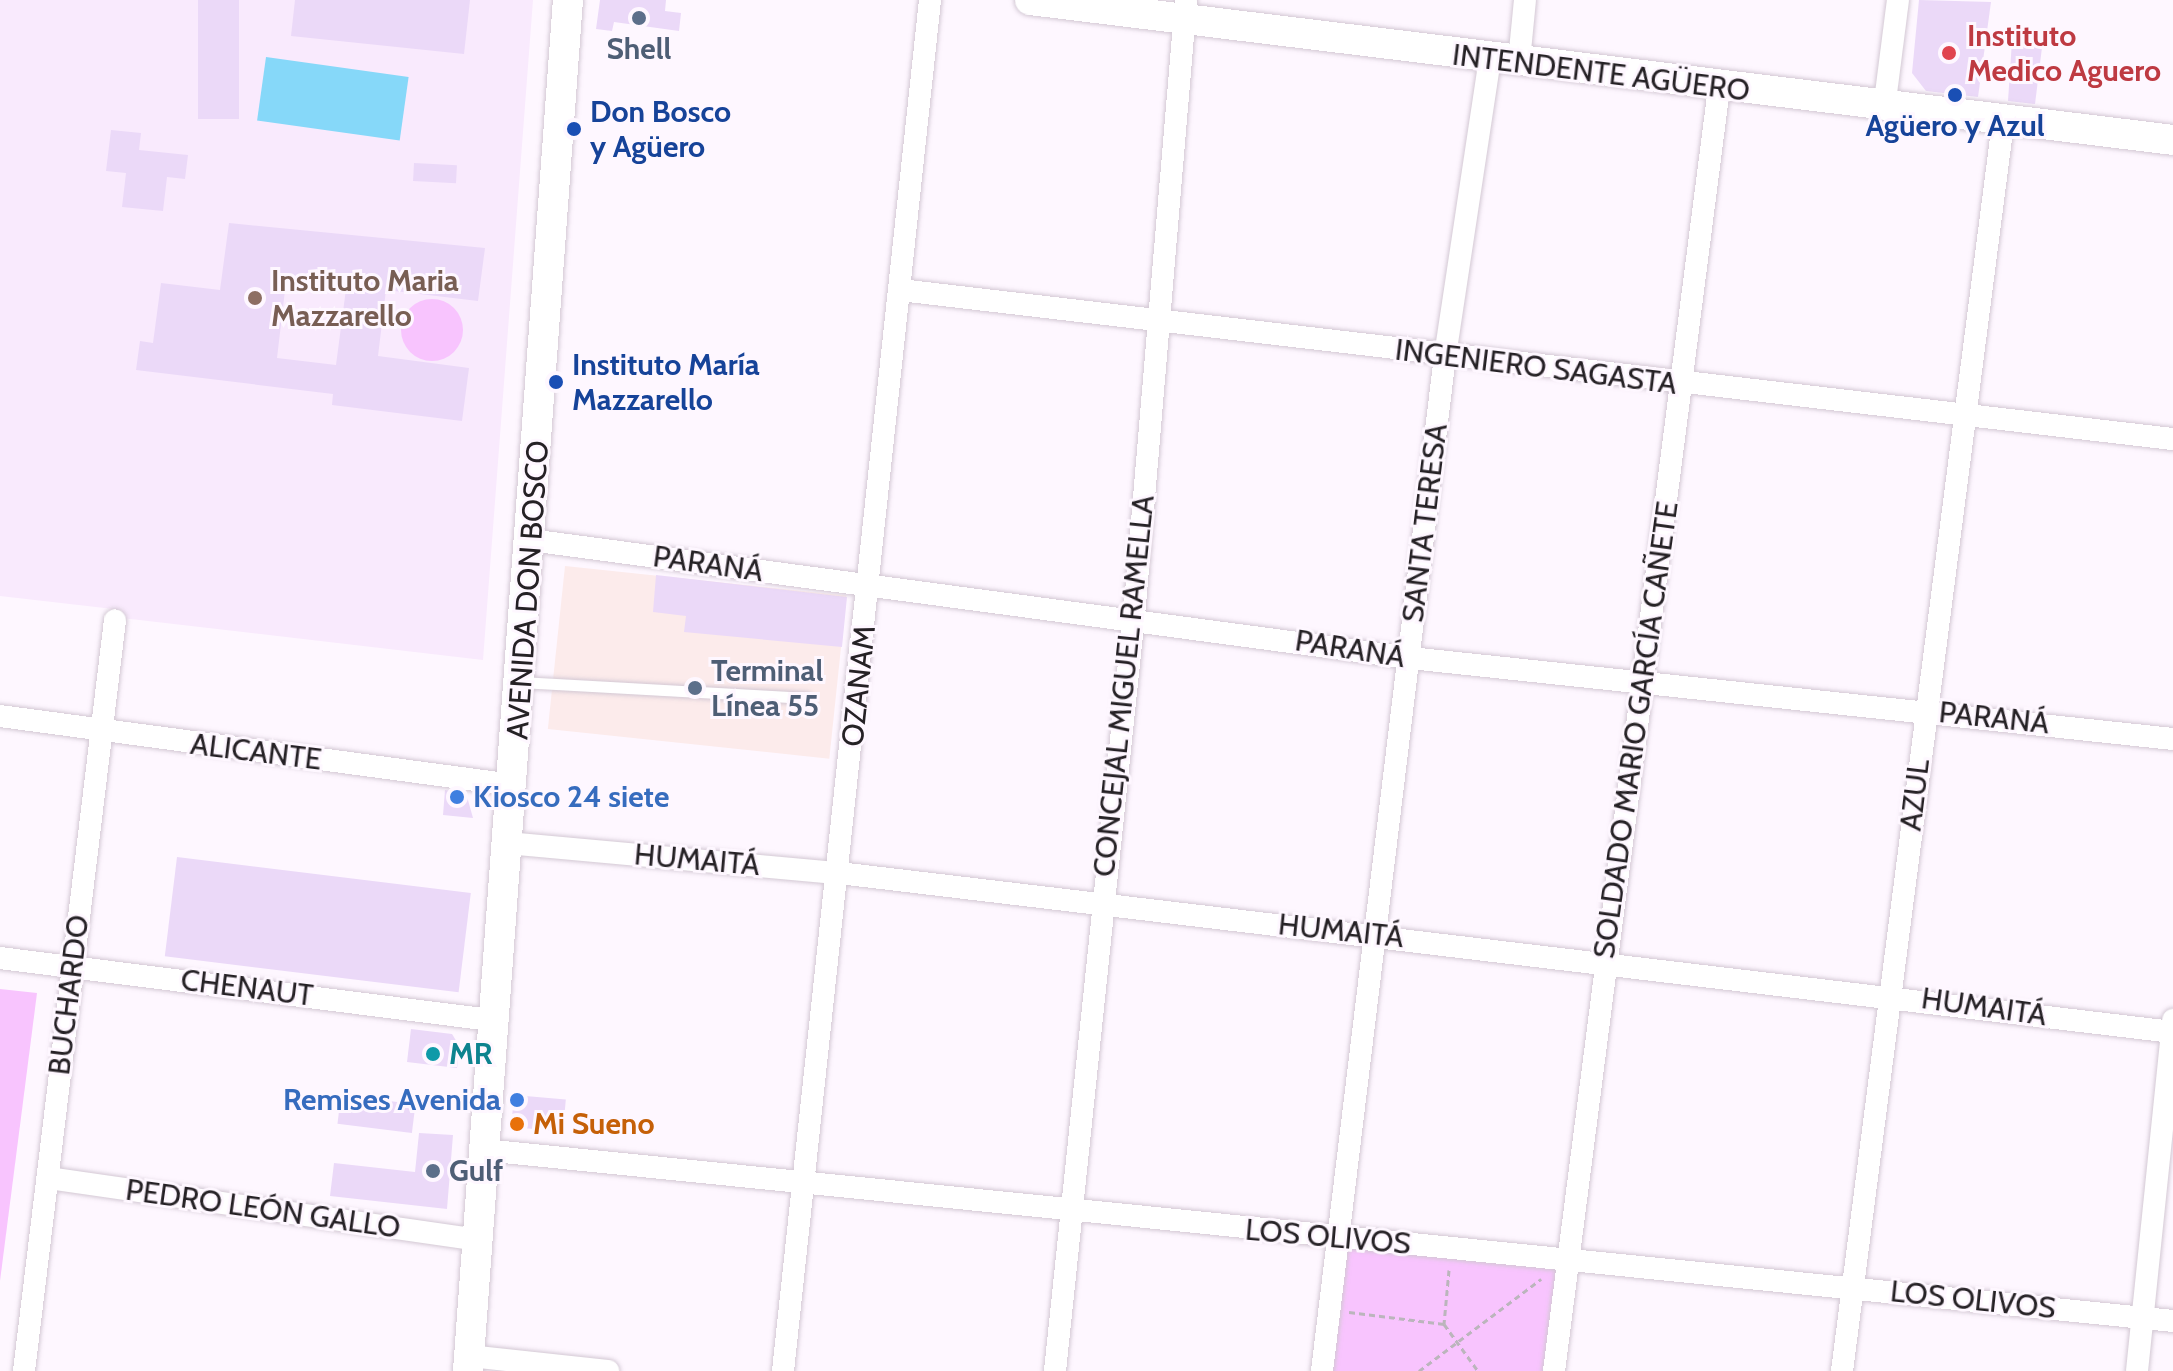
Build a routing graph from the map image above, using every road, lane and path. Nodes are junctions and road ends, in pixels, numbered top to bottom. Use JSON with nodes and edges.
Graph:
{"nodes":[{"id":1,"x":568,"y":0,"type":"edge"},
{"id":2,"x":930,"y":0,"type":"edge"},
{"id":3,"x":1030,"y":0,"type":"edge"},
{"id":4,"x":1525,"y":0,"type":"edge"},
{"id":5,"x":1898,"y":0,"type":"edge"},
{"id":6,"x":1185,"y":10,"type":"edge"},
{"id":7,"x":1504,"y":60,"type":"junction"},
{"id":8,"x":1719,"y":89,"type":"junction"},
{"id":9,"x":1884,"y":109,"type":"junction"},
{"id":10,"x":2003,"y":123,"type":"junction"},
{"id":11,"x":2173,"y":140,"type":"edge"},
{"id":12,"x":900,"y":290,"type":"junction"},
{"id":13,"x":1156,"y":319,"type":"junction"},
{"id":14,"x":1445,"y":356,"type":"junction"},
{"id":15,"x":1681,"y":385,"type":"junction"},
{"id":16,"x":1962,"y":415,"type":"junction"},
{"id":17,"x":2173,"y":439,"type":"edge"},
{"id":18,"x":530,"y":540,"type":"junction"},
{"id":19,"x":871,"y":586,"type":"junction"},
{"id":20,"x":1134,"y":616,"type":"junction"},
{"id":21,"x":115,"y":620,"type":"dead end"},
{"id":22,"x":1410,"y":658,"type":"junction"},
{"id":23,"x":1644,"y":681,"type":"junction"},
{"id":24,"x":521,"y":682,"type":"junction"},
{"id":25,"x":807,"y":698,"type":"dead end"},
{"id":26,"x":1926,"y":711,"type":"junction"},
{"id":27,"x":0,"y":716,"type":"edge"},
{"id":28,"x":101,"y":731,"type":"junction"},
{"id":29,"x":2173,"y":739,"type":"edge"},
{"id":30,"x":513,"y":785,"type":"junction"},
{"id":31,"x":507,"y":843,"type":"junction"},
{"id":32,"x":839,"y":873,"type":"junction"},
{"id":33,"x":1102,"y":904,"type":"junction"},
{"id":34,"x":1373,"y":935,"type":"junction"},
{"id":35,"x":0,"y":958,"type":"edge"},
{"id":36,"x":1605,"y":961,"type":"junction"},
{"id":37,"x":72,"y":966,"type":"junction"},
{"id":38,"x":1889,"y":994,"type":"junction"},
{"id":39,"x":494,"y":1020,"type":"junction"},
{"id":40,"x":2172,"y":1028,"type":"edge"},
{"id":41,"x":484,"y":1150,"type":"junction"},
{"id":42,"x":48,"y":1178,"type":"junction"},
{"id":43,"x":805,"y":1183,"type":"junction"},
{"id":44,"x":1073,"y":1212,"type":"junction"},
{"id":45,"x":1337,"y":1239,"type":"junction"},
{"id":46,"x":478,"y":1240,"type":"junction"},
{"id":47,"x":1451,"y":1248,"type":"junction"},
{"id":48,"x":1569,"y":1257,"type":"junction"},
{"id":49,"x":1852,"y":1286,"type":"junction"},
{"id":50,"x":1329,"y":1310,"type":"junction"},
{"id":51,"x":2139,"y":1318,"type":"junction"},
{"id":52,"x":2173,"y":1321,"type":"edge"},
{"id":53,"x":1444,"y":1324,"type":"junction"},
{"id":54,"x":1458,"y":1343,"type":"junction"},
{"id":55,"x":469,"y":1364,"type":"edge"},
{"id":56,"x":24,"y":1371,"type":"edge"},
{"id":57,"x":608,"y":1371,"type":"edge"},
{"id":58,"x":783,"y":1371,"type":"edge"},
{"id":59,"x":1055,"y":1371,"type":"edge"},
{"id":60,"x":1322,"y":1371,"type":"edge"},
{"id":61,"x":1419,"y":1371,"type":"edge"},
{"id":62,"x":1478,"y":1371,"type":"edge"},
{"id":63,"x":1554,"y":1371,"type":"edge"},
{"id":64,"x":1842,"y":1371,"type":"edge"},
{"id":65,"x":2137,"y":1371,"type":"edge"}],
"edges":[{"from":1,"to":18,"type":"main road","name":"AVENIDA DON BOSCO"},
{"from":2,"to":12,"type":"street","name":"OZANAM"},
{"from":3,"to":6,"type":"main road","name":"INTENDENTE AGÜERO"},
{"from":4,"to":7,"type":"street","name":"SANTA TERESA"},
{"from":5,"to":9,"type":"street"},
{"from":6,"to":7,"type":"main road","name":"INTENDENTE AGÜERO"},
{"from":6,"to":13,"type":"street","name":"CONCEJAL MIGUEL RAMELLA"},
{"from":7,"to":8,"type":"main road","name":"INTENDENTE AGÜERO"},
{"from":7,"to":14,"type":"street","name":"SANTA TERESA"},
{"from":8,"to":9,"type":"main road","name":"INTENDENTE AGÜERO"},
{"from":8,"to":15,"type":"street","name":"SOLDADO MARIO GARCÍA CAÑETE"},
{"from":9,"to":10,"type":"main road","name":"INTENDENTE AGÜERO"},
{"from":10,"to":11,"type":"main road","name":"INTENDENTE AGÜERO"},
{"from":10,"to":16,"type":"street","name":"AZUL"},
{"from":12,"to":13,"type":"street","name":"INGENIERO SAGASTA"},
{"from":12,"to":19,"type":"street","name":"OZANAM"},
{"from":13,"to":14,"type":"street","name":"INGENIERO SAGASTA"},
{"from":13,"to":20,"type":"street","name":"CONCEJAL MIGUEL RAMELLA"},
{"from":14,"to":15,"type":"street","name":"INGENIERO SAGASTA"},
{"from":14,"to":22,"type":"street","name":"SANTA TERESA"},
{"from":15,"to":16,"type":"street","name":"INGENIERO SAGASTA"},
{"from":15,"to":23,"type":"street","name":"SOLDADO MARIO GARCÍA CAÑETE"},
{"from":16,"to":17,"type":"street","name":"INGENIERO SAGASTA"},
{"from":16,"to":26,"type":"street","name":"AZUL"},
{"from":18,"to":19,"type":"street","name":"PARANÁ"},
{"from":18,"to":24,"type":"main road","name":"AVENIDA DON BOSCO"},
{"from":19,"to":20,"type":"street","name":"PARANÁ"},
{"from":19,"to":32,"type":"street","name":"OZANAM"},
{"from":20,"to":22,"type":"street","name":"PARANÁ"},
{"from":20,"to":33,"type":"street","name":"CONCEJAL MIGUEL RAMELLA"},
{"from":21,"to":28,"type":"street","name":"BUCHARDO"},
{"from":22,"to":23,"type":"street","name":"PARANÁ"},
{"from":22,"to":34,"type":"street","name":"SANTA TERESA"},
{"from":23,"to":26,"type":"street","name":"PARANÁ"},
{"from":23,"to":36,"type":"street","name":"SOLDADO MARIO GARCÍA CAÑETE"},
{"from":24,"to":25,"type":"lane"},
{"from":24,"to":30,"type":"main road","name":"AVENIDA DON BOSCO"},
{"from":26,"to":29,"type":"street","name":"PARANÁ"},
{"from":26,"to":38,"type":"street","name":"AZUL"},
{"from":27,"to":28,"type":"street","name":"ALICANTE"},
{"from":28,"to":30,"type":"street","name":"ALICANTE"},
{"from":28,"to":37,"type":"street","name":"BUCHARDO"},
{"from":30,"to":31,"type":"main road","name":"AVENIDA DON BOSCO"},
{"from":31,"to":32,"type":"street","name":"HUMAITÁ"},
{"from":31,"to":39,"type":"main road","name":"AVENIDA DON BOSCO"},
{"from":32,"to":33,"type":"street","name":"HUMAITÁ"},
{"from":32,"to":43,"type":"street","name":"OZANAM"},
{"from":33,"to":34,"type":"street","name":"HUMAITÁ"},
{"from":33,"to":44,"type":"street","name":"CONCEJAL MIGUEL RAMELLA"},
{"from":34,"to":36,"type":"street","name":"HUMAITÁ"},
{"from":34,"to":45,"type":"street","name":"SANTA TERESA"},
{"from":35,"to":37,"type":"street","name":"CHENAUT"},
{"from":36,"to":38,"type":"street","name":"HUMAITÁ"},
{"from":36,"to":48,"type":"street","name":"SOLDADO MARIO GARCÍA CAÑETE"},
{"from":37,"to":39,"type":"street","name":"CHENAUT"},
{"from":37,"to":42,"type":"street","name":"BUCHARDO"},
{"from":38,"to":40,"type":"street","name":"HUMAITÁ"},
{"from":38,"to":49,"type":"street","name":"AZUL"},
{"from":39,"to":41,"type":"main road","name":"AVENIDA DON BOSCO"},
{"from":40,"to":51,"type":"street"},
{"from":41,"to":43,"type":"street","name":"LOS OLIVOS"},
{"from":41,"to":46,"type":"main road","name":"AVENIDA DON BOSCO"},
{"from":42,"to":46,"type":"street","name":"PEDRO LEÓN GALLO"},
{"from":42,"to":56,"type":"street","name":"BUCHARDO"},
{"from":43,"to":44,"type":"street","name":"LOS OLIVOS"},
{"from":43,"to":58,"type":"street","name":"OZANAM"},
{"from":44,"to":45,"type":"street","name":"LOS OLIVOS"},
{"from":44,"to":59,"type":"street","name":"CONCEJAL MIGUEL RAMELLA"},
{"from":45,"to":47,"type":"street","name":"LOS OLIVOS"},
{"from":45,"to":50,"type":"street","name":"SANTA TERESA"},
{"from":46,"to":55,"type":"main road","name":"AVENIDA DON BOSCO"},
{"from":47,"to":48,"type":"street","name":"LOS OLIVOS"},
{"from":47,"to":53,"type":"path"},
{"from":48,"to":49,"type":"street","name":"LOS OLIVOS"},
{"from":48,"to":54,"type":"path"},
{"from":48,"to":63,"type":"street","name":"SOLDADO MARIO GARCÍA CAÑETE"},
{"from":49,"to":51,"type":"street","name":"LOS OLIVOS"},
{"from":49,"to":64,"type":"street","name":"AZUL"},
{"from":50,"to":53,"type":"path"},
{"from":50,"to":60,"type":"street","name":"SANTA TERESA"},
{"from":51,"to":52,"type":"street","name":"LOS OLIVOS"},
{"from":51,"to":65,"type":"street"},
{"from":53,"to":54,"type":"path"},
{"from":54,"to":61,"type":"path"},
{"from":54,"to":62,"type":"path"},
{"from":55,"to":57,"type":"street"}]}
